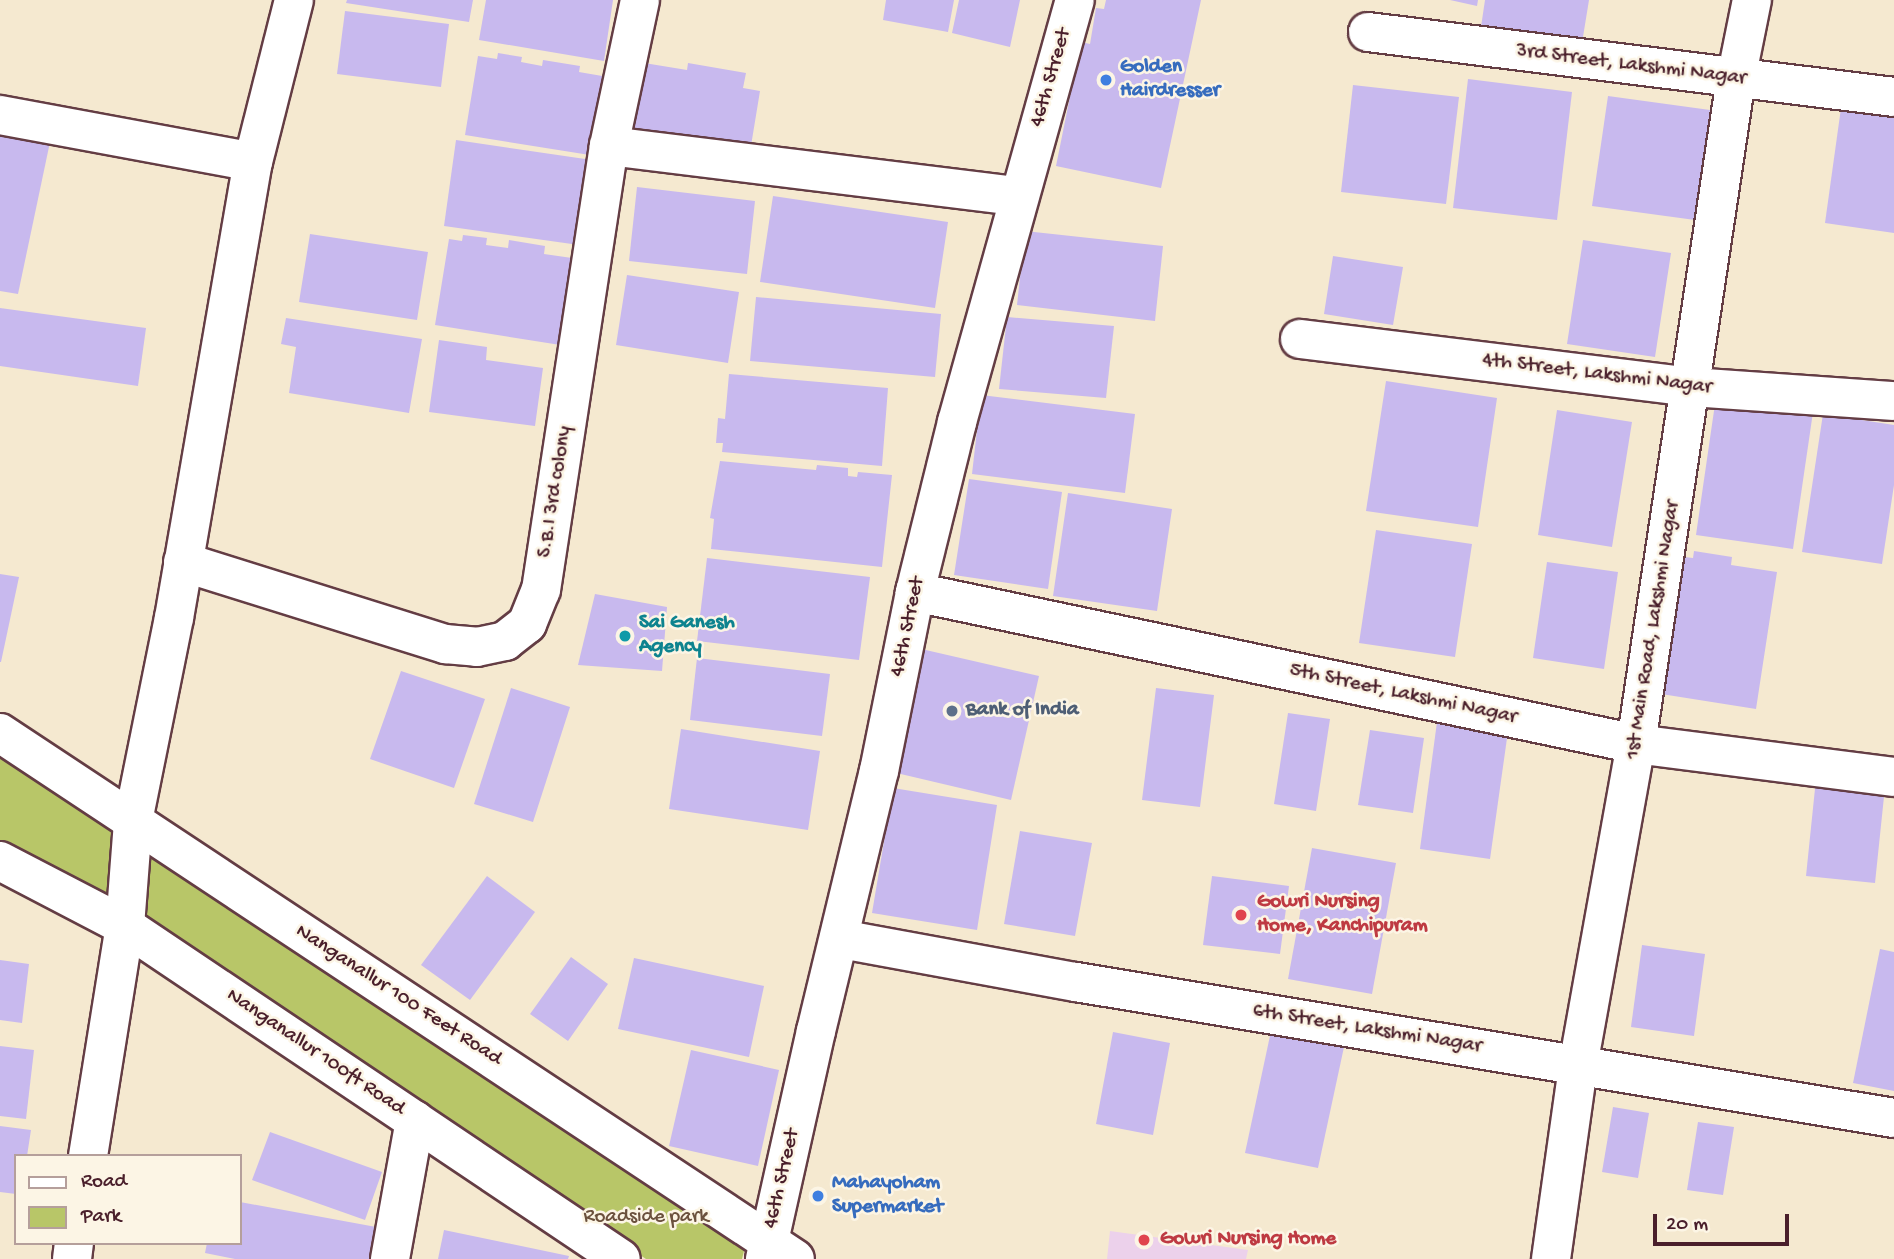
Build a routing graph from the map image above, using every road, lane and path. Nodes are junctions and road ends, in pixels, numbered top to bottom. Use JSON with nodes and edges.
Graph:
{"nodes":[{"id":1,"x":294,"y":0,"type":"edge"},
{"id":2,"x":640,"y":0,"type":"edge"},
{"id":3,"x":1075,"y":0,"type":"edge"},
{"id":4,"x":1752,"y":0,"type":"edge"},
{"id":5,"x":1368,"y":32,"type":"dead end"},
{"id":6,"x":1736,"y":79,"type":"junction"},
{"id":7,"x":1894,"y":97,"type":"edge"},
{"id":8,"x":0,"y":115,"type":"edge"},
{"id":9,"x":609,"y":146,"type":"junction"},
{"id":10,"x":253,"y":162,"type":"junction"},
{"id":11,"x":1018,"y":196,"type":"junction"},
{"id":12,"x":1300,"y":339,"type":"dead end"},
{"id":13,"x":1692,"y":387,"type":"junction"},
{"id":14,"x":1894,"y":401,"type":"edge"},
{"id":15,"x":183,"y":562,"type":"junction"},
{"id":16,"x":915,"y":592,"type":"junction"},
{"id":17,"x":0,"y":733,"type":"edge"},
{"id":18,"x":1636,"y":744,"type":"junction"},
{"id":19,"x":1894,"y":777,"type":"edge"},
{"id":20,"x":133,"y":821,"type":"junction"},
{"id":21,"x":0,"y":861,"type":"edge"},
{"id":22,"x":125,"y":926,"type":"junction"},
{"id":23,"x":841,"y":939,"type":"junction"},
{"id":24,"x":1578,"y":1066,"type":"junction"},
{"id":25,"x":1894,"y":1118,"type":"edge"},
{"id":26,"x":415,"y":1120,"type":"junction"},
{"id":27,"x":88,"y":1154,"type":"edge"},
{"id":28,"x":776,"y":1253,"type":"edge"},
{"id":29,"x":390,"y":1259,"type":"edge"},
{"id":30,"x":621,"y":1259,"type":"edge"},
{"id":31,"x":1552,"y":1259,"type":"edge"}],
"edges":[{"from":1,"to":10,"type":"street"},
{"from":2,"to":9,"type":"street","name":"S.B.I 3rd colony"},
{"from":3,"to":11,"type":"street","name":"46th Street"},
{"from":4,"to":6,"type":"street","name":"1st Main Road, Lakshmi Nagar"},
{"from":5,"to":6,"type":"street","name":"3rd Street, Lakshmi Nagar"},
{"from":6,"to":7,"type":"street","name":"3rd Street, Lakshmi Nagar"},
{"from":6,"to":13,"type":"street","name":"1st Main Road, Lakshmi Nagar"},
{"from":8,"to":10,"type":"street"},
{"from":9,"to":11,"type":"street"},
{"from":9,"to":15,"type":"street","name":"S.B.I 3rd colony"},
{"from":10,"to":15,"type":"street"},
{"from":11,"to":16,"type":"street","name":"46th Street"},
{"from":12,"to":13,"type":"street","name":"4th Street, Lakshmi Nagar"},
{"from":13,"to":14,"type":"street","name":"4th Street, Lakshmi Nagar"},
{"from":13,"to":18,"type":"street","name":"1st Main Road, Lakshmi Nagar"},
{"from":15,"to":20,"type":"street"},
{"from":16,"to":18,"type":"street","name":"5th Street, Lakshmi Nagar"},
{"from":16,"to":23,"type":"street","name":"46th Street"},
{"from":17,"to":20,"type":"street","name":"Nanganallur 100 Feet Road"},
{"from":18,"to":19,"type":"street","name":"5th Street, Lakshmi Nagar"},
{"from":18,"to":24,"type":"street","name":"1st Main Road, Lakshmi Nagar"},
{"from":20,"to":22,"type":"street"},
{"from":20,"to":28,"type":"street","name":"Nanganallur 100 Feet Road"},
{"from":21,"to":22,"type":"street","name":"Nanganallur 100ft Road"},
{"from":22,"to":26,"type":"street","name":"Nanganallur 100ft Road"},
{"from":22,"to":27,"type":"street"},
{"from":23,"to":24,"type":"street","name":"6th Street, Lakshmi Nagar"},
{"from":23,"to":28,"type":"street","name":"46th Street"},
{"from":24,"to":25,"type":"street","name":"6th Street, Lakshmi Nagar"},
{"from":24,"to":31,"type":"street","name":"1st Main Road, Lakshmi Nagar"},
{"from":26,"to":29,"type":"street"},
{"from":26,"to":30,"type":"street","name":"Nanganallur 100ft Road"}]}
